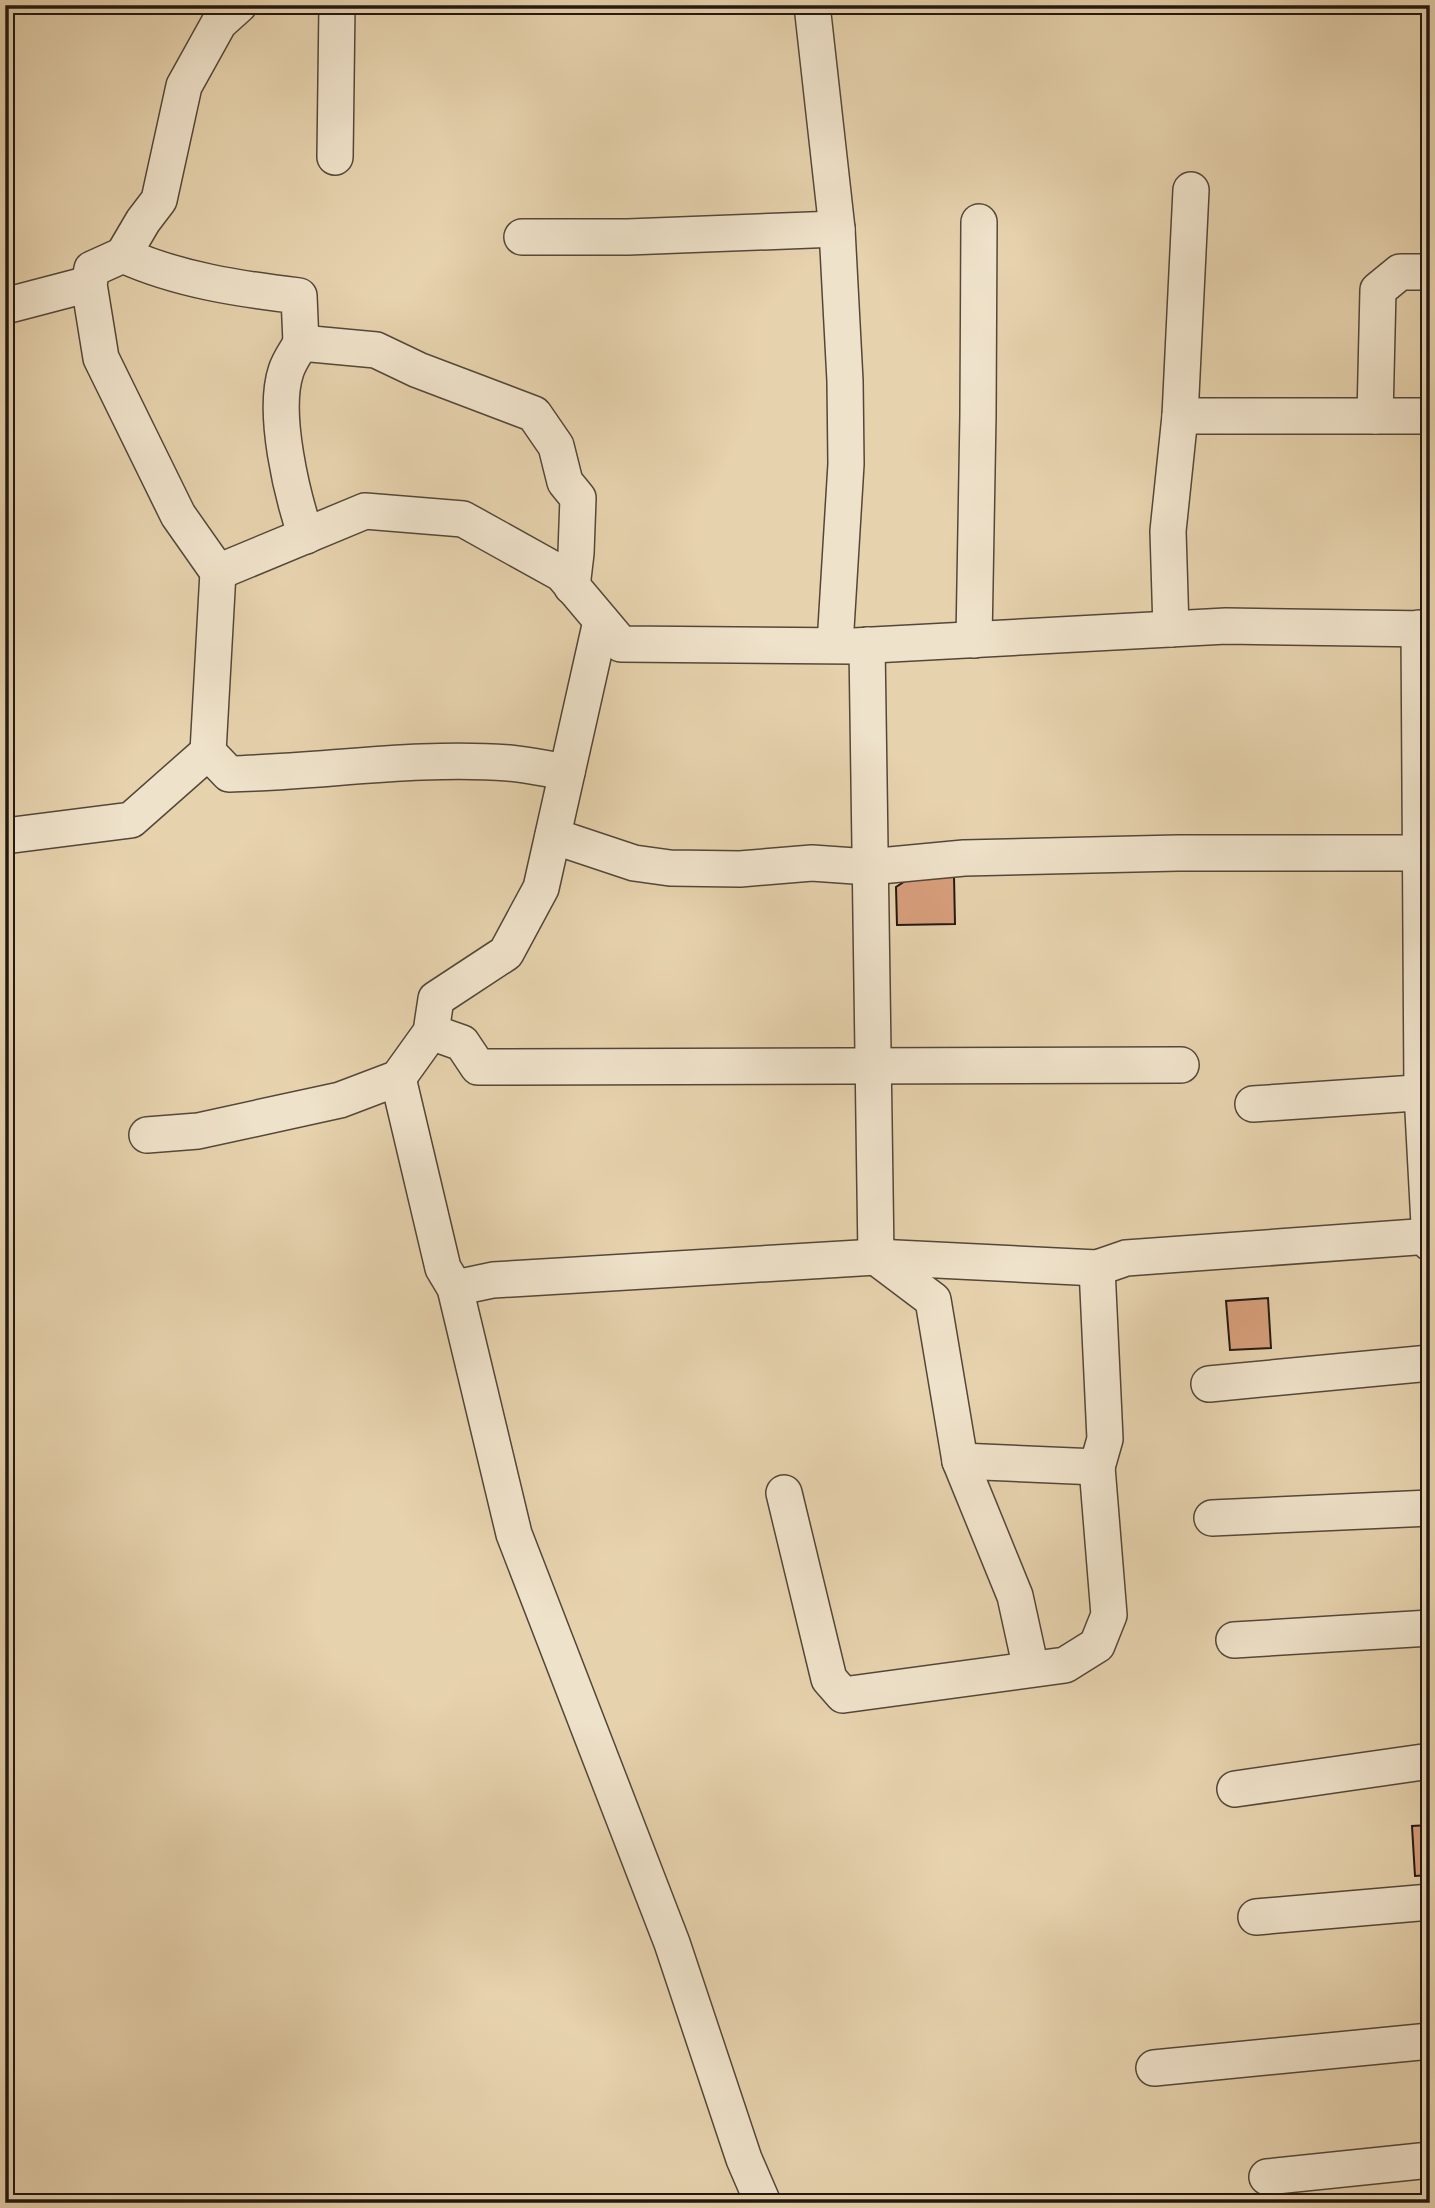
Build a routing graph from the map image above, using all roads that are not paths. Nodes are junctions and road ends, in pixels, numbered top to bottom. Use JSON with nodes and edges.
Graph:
{"nodes":[{"id":1,"x":239,"y":5,"type":"edge"},
{"id":2,"x":337,"y":5,"type":"edge"},
{"id":3,"x":813,"y":5,"type":"edge"},
{"id":4,"x":335,"y":157,"type":"dead end"},
{"id":5,"x":1191,"y":190,"type":"dead end"},
{"id":6,"x":979,"y":222,"type":"dead end"},
{"id":7,"x":838,"y":229,"type":"junction"},
{"id":8,"x":522,"y":237,"type":"dead end"},
{"id":9,"x":123,"y":255,"type":"junction"},
{"id":10,"x":1430,"y":272,"type":"edge"},
{"id":11,"x":89,"y":284,"type":"junction"},
{"id":12,"x":5,"y":306,"type":"edge"},
{"id":13,"x":302,"y":343,"type":"junction"},
{"id":14,"x":1180,"y":416,"type":"junction"},
{"id":15,"x":1374,"y":416,"type":"junction"},
{"id":16,"x":1430,"y":416,"type":"edge"},
{"id":17,"x":306,"y":536,"type":"junction"},
{"id":18,"x":218,"y":572,"type":"junction"},
{"id":19,"x":572,"y":587,"type":"junction"},
{"id":20,"x":601,"y":621,"type":"junction"},
{"id":21,"x":1171,"y":629,"type":"junction"},
{"id":22,"x":1424,"y":629,"type":"edge"},
{"id":23,"x":974,"y":640,"type":"junction"},
{"id":24,"x":851,"y":645,"type":"junction"},
{"id":25,"x":208,"y":752,"type":"junction"},
{"id":26,"x":567,"y":772,"type":"junction"},
{"id":27,"x":5,"y":836,"type":"edge"},
{"id":28,"x":553,"y":836,"type":"junction"},
{"id":29,"x":1420,"y":853,"type":"junction"},
{"id":30,"x":869,"y":867,"type":"junction"},
{"id":31,"x":430,"y":1032,"type":"junction"},
{"id":32,"x":1181,"y":1065,"type":"dead end"},
{"id":33,"x":874,"y":1066,"type":"junction"},
{"id":34,"x":398,"y":1078,"type":"junction"},
{"id":35,"x":1426,"y":1093,"type":"edge"},
{"id":36,"x":1253,"y":1104,"type":"dead end"},
{"id":37,"x":148,"y":1135,"type":"dead end"},
{"id":38,"x":1429,"y":1236,"type":"edge"},
{"id":39,"x":1430,"y":1243,"type":"edge"},
{"id":40,"x":876,"y":1257,"type":"junction"},
{"id":41,"x":1097,"y":1268,"type":"junction"},
{"id":42,"x":455,"y":1288,"type":"junction"},
{"id":43,"x":1430,"y":1363,"type":"edge"},
{"id":44,"x":1209,"y":1384,"type":"dead end"},
{"id":45,"x":960,"y":1461,"type":"junction"},
{"id":46,"x":1097,"y":1467,"type":"junction"},
{"id":47,"x":784,"y":1493,"type":"dead end"},
{"id":48,"x":1430,"y":1508,"type":"edge"},
{"id":49,"x":1212,"y":1518,"type":"dead end"},
{"id":50,"x":1430,"y":1628,"type":"edge"},
{"id":51,"x":1234,"y":1640,"type":"dead end"},
{"id":52,"x":1031,"y":1669,"type":"junction"},
{"id":53,"x":1430,"y":1761,"type":"edge"},
{"id":54,"x":1235,"y":1788,"type":"dead end"},
{"id":55,"x":1430,"y":1902,"type":"edge"},
{"id":56,"x":1256,"y":1917,"type":"dead end"},
{"id":57,"x":1430,"y":2041,"type":"edge"},
{"id":58,"x":1154,"y":2068,"type":"dead end"},
{"id":59,"x":1430,"y":2160,"type":"edge"},
{"id":60,"x":1267,"y":2177,"type":"dead end"},
{"id":61,"x":763,"y":2203,"type":"edge"}],
"edges":[{"from":1,"to":9,"type":"street"},
{"from":2,"to":4,"type":"street"},
{"from":3,"to":7,"type":"street"},
{"from":5,"to":14,"type":"street"},
{"from":6,"to":23,"type":"street"},
{"from":7,"to":8,"type":"street"},
{"from":7,"to":24,"type":"street"},
{"from":9,"to":11,"type":"street"},
{"from":9,"to":13,"type":"street"},
{"from":10,"to":15,"type":"street"},
{"from":11,"to":12,"type":"street"},
{"from":11,"to":18,"type":"street"},
{"from":13,"to":17,"type":"street"},
{"from":13,"to":19,"type":"street"},
{"from":14,"to":15,"type":"street"},
{"from":14,"to":21,"type":"street"},
{"from":15,"to":16,"type":"street"},
{"from":17,"to":18,"type":"street"},
{"from":17,"to":19,"type":"street"},
{"from":18,"to":25,"type":"street"},
{"from":19,"to":20,"type":"street"},
{"from":20,"to":24,"type":"street"},
{"from":20,"to":26,"type":"street"},
{"from":21,"to":22,"type":"street"},
{"from":21,"to":23,"type":"street"},
{"from":22,"to":29,"type":"street"},
{"from":23,"to":24,"type":"street"},
{"from":24,"to":30,"type":"street"},
{"from":25,"to":26,"type":"street"},
{"from":25,"to":27,"type":"street"},
{"from":26,"to":28,"type":"street"},
{"from":28,"to":30,"type":"street"},
{"from":28,"to":31,"type":"street"},
{"from":29,"to":30,"type":"street"},
{"from":29,"to":35,"type":"street"},
{"from":30,"to":33,"type":"street"},
{"from":31,"to":33,"type":"street"},
{"from":31,"to":34,"type":"street"},
{"from":32,"to":33,"type":"street"},
{"from":33,"to":40,"type":"street"},
{"from":34,"to":37,"type":"street"},
{"from":34,"to":42,"type":"street"},
{"from":35,"to":36,"type":"street"},
{"from":35,"to":38,"type":"street"},
{"from":38,"to":39,"type":"street"},
{"from":38,"to":41,"type":"street"},
{"from":40,"to":41,"type":"street"},
{"from":40,"to":42,"type":"street"},
{"from":40,"to":45,"type":"street"},
{"from":41,"to":46,"type":"street"},
{"from":42,"to":61,"type":"street"},
{"from":43,"to":44,"type":"street"},
{"from":45,"to":46,"type":"street"},
{"from":45,"to":52,"type":"street"},
{"from":46,"to":52,"type":"street"},
{"from":47,"to":52,"type":"street"},
{"from":48,"to":49,"type":"street"},
{"from":50,"to":51,"type":"street"},
{"from":53,"to":54,"type":"street"},
{"from":55,"to":56,"type":"street"},
{"from":57,"to":58,"type":"street"},
{"from":59,"to":60,"type":"street"}]}
